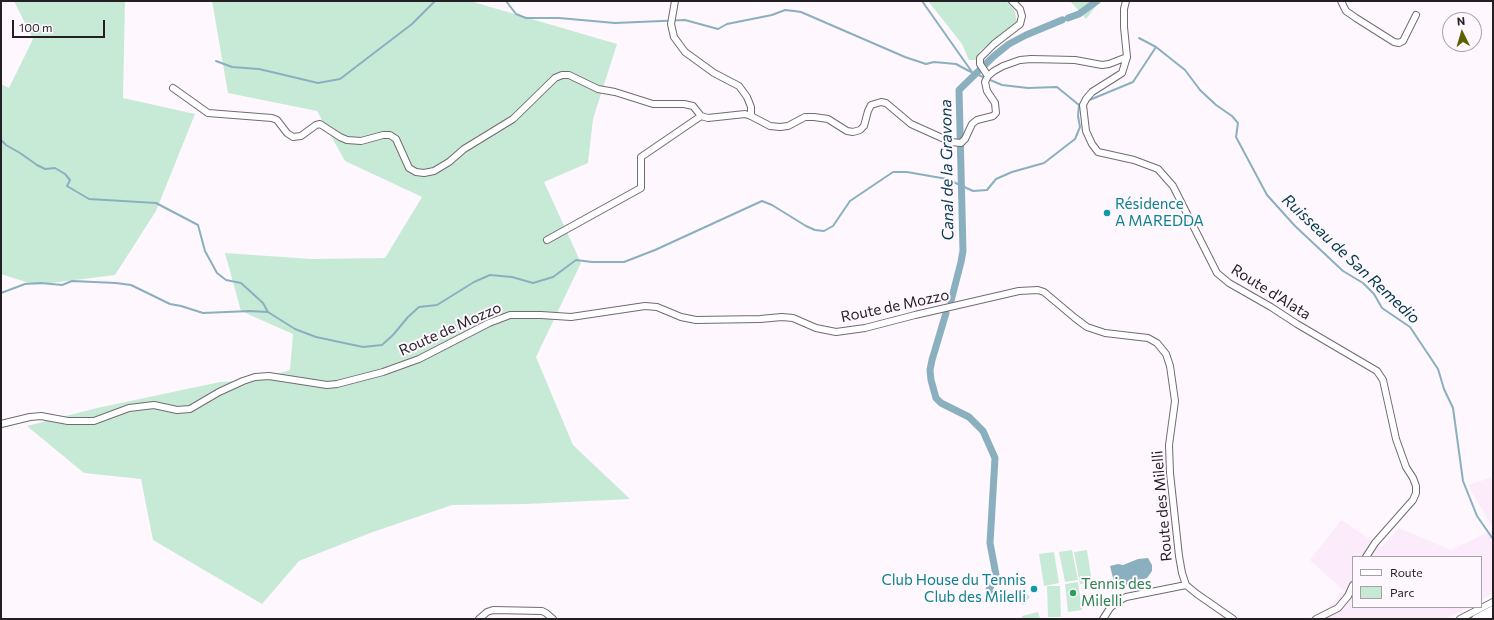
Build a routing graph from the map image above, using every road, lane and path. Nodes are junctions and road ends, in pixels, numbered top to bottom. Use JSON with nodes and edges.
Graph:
{"nodes":[{"id":1,"x":675,"y":1,"type":"edge"},
{"id":2,"x":1012,"y":1,"type":"edge"},
{"id":3,"x":1126,"y":1,"type":"edge"},
{"id":4,"x":1341,"y":1,"type":"edge"},
{"id":5,"x":1416,"y":15,"type":"dead end"},
{"id":6,"x":1127,"y":57,"type":"junction"},
{"id":7,"x":986,"y":79,"type":"junction"},
{"id":8,"x":173,"y":88,"type":"dead end"},
{"id":9,"x":702,"y":116,"type":"junction"},
{"id":10,"x":751,"y":116,"type":"junction"},
{"id":11,"x":548,"y":240,"type":"dead end"},
{"id":12,"x":1032,"y":289,"type":"joint"},
{"id":13,"x":1,"y":424,"type":"edge"},
{"id":14,"x":1367,"y":556,"type":"edge"},
{"id":15,"x":1186,"y":585,"type":"junction"},
{"id":16,"x":1352,"y":587,"type":"edge"},
{"id":17,"x":1493,"y":602,"type":"edge"},
{"id":18,"x":1481,"y":608,"type":"edge"},
{"id":19,"x":1482,"y":608,"type":"edge"},
{"id":20,"x":1493,"y":610,"type":"edge"},
{"id":21,"x":1493,"y":617,"type":"edge"},
{"id":22,"x":479,"y":619,"type":"edge"},
{"id":23,"x":553,"y":619,"type":"edge"},
{"id":24,"x":1103,"y":619,"type":"edge"},
{"id":25,"x":1233,"y":619,"type":"edge"},
{"id":26,"x":1316,"y":619,"type":"edge"},
{"id":27,"x":1460,"y":619,"type":"edge"},
{"id":28,"x":1476,"y":619,"type":"edge"},
{"id":29,"x":1490,"y":619,"type":"edge"}],
"edges":[{"from":1,"to":10,"type":"street"},
{"from":2,"to":7,"type":"street"},
{"from":3,"to":6,"type":"street","name":"Route d'Alata"},
{"from":4,"to":5,"type":"street"},
{"from":6,"to":7,"type":"street"},
{"from":6,"to":14,"type":"street","name":"Route d'Alata"},
{"from":7,"to":10,"type":"street"},
{"from":8,"to":9,"type":"street"},
{"from":9,"to":10,"type":"street"},
{"from":9,"to":11,"type":"street"},
{"from":12,"to":13,"type":"street","name":"Route de Mozzo"},
{"from":12,"to":15,"type":"street","name":"Route des Milelli"},
{"from":15,"to":24,"type":"street"},
{"from":15,"to":25,"type":"street"},
{"from":16,"to":26,"type":"street"},
{"from":17,"to":19,"type":"street"},
{"from":18,"to":27,"type":"street"},
{"from":20,"to":28,"type":"main road"},
{"from":21,"to":29,"type":"main road"},
{"from":22,"to":23,"type":"street"}]}
